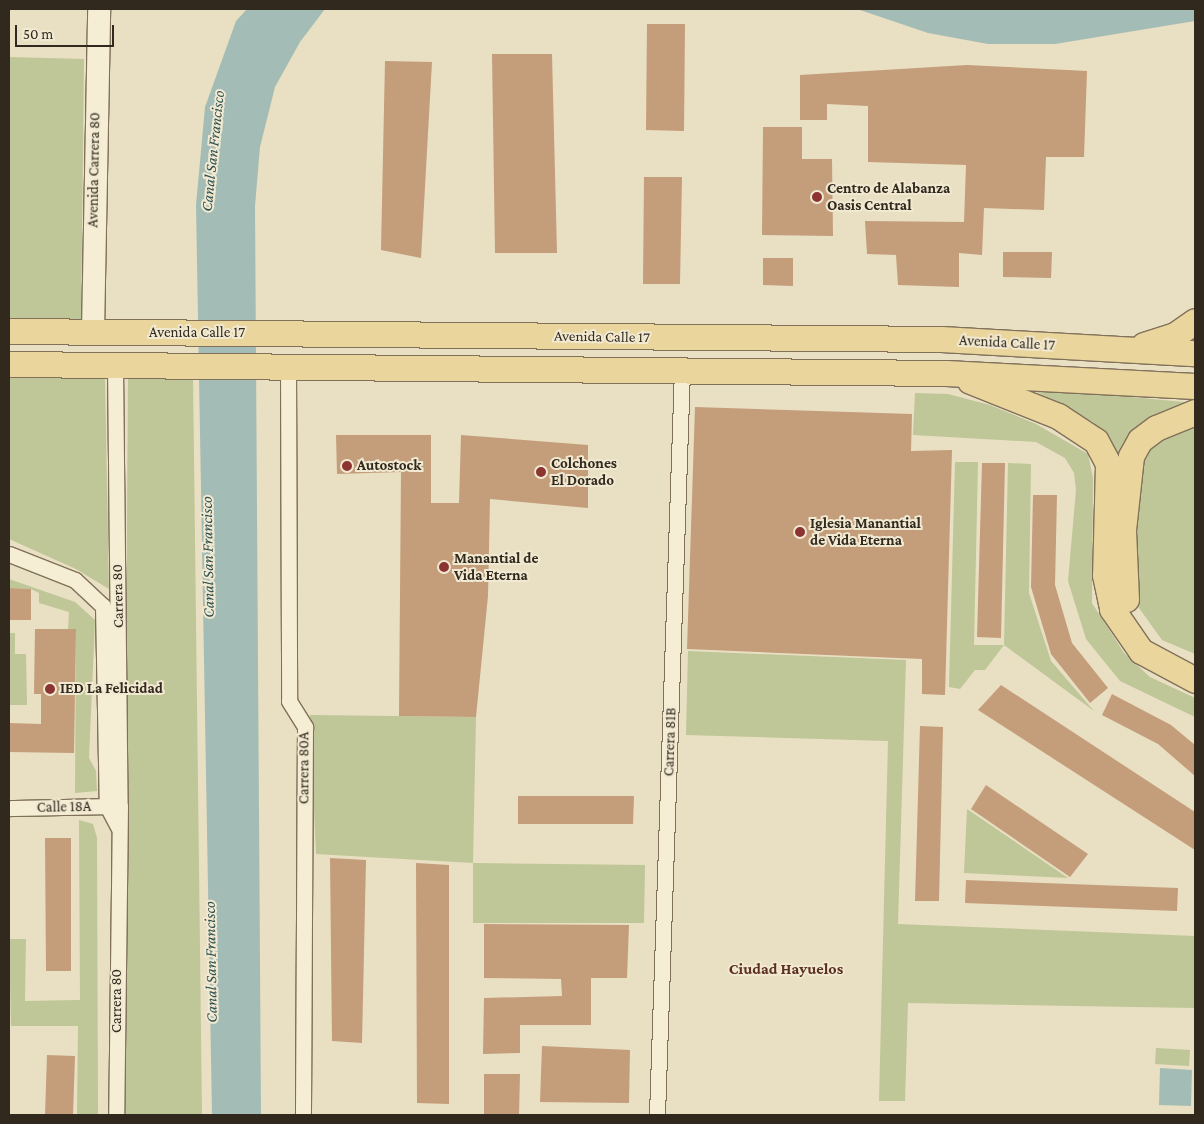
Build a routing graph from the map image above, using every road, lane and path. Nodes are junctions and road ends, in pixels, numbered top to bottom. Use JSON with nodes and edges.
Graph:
{"nodes":[{"id":1,"x":99,"y":9,"type":"edge"},
{"id":2,"x":1195,"y":321,"type":"edge"},
{"id":3,"x":9,"y":331,"type":"edge"},
{"id":4,"x":93,"y":332,"type":"junction"},
{"id":5,"x":1128,"y":349,"type":"junction"},
{"id":6,"x":1195,"y":353,"type":"edge"},
{"id":7,"x":9,"y":364,"type":"edge"},
{"id":8,"x":115,"y":365,"type":"junction"},
{"id":9,"x":280,"y":366,"type":"junction"},
{"id":10,"x":682,"y":370,"type":"junction"},
{"id":11,"x":946,"y":373,"type":"junction"},
{"id":12,"x":1195,"y":386,"type":"edge"},
{"id":13,"x":1195,"y":412,"type":"edge"},
{"id":14,"x":9,"y":554,"type":"edge"},
{"id":15,"x":1195,"y":662,"type":"edge"},
{"id":16,"x":1195,"y":680,"type":"edge"},
{"id":17,"x":114,"y":806,"type":"junction"},
{"id":18,"x":9,"y":808,"type":"edge"},
{"id":19,"x":116,"y":1115,"type":"edge"},
{"id":20,"x":303,"y":1115,"type":"edge"},
{"id":21,"x":657,"y":1115,"type":"edge"}],
"edges":[{"from":1,"to":4,"type":"street","name":"Avenida Carrera 80"},
{"from":2,"to":5,"type":"main road"},
{"from":3,"to":4,"type":"main road","name":"Avenida Calle 17"},
{"from":4,"to":5,"type":"main road","name":"Avenida Calle 17"},
{"from":5,"to":6,"type":"main road","name":"Avenida Calle 17"},
{"from":7,"to":8,"type":"main road","name":"Avenida Calle 17"},
{"from":8,"to":9,"type":"main road","name":"Avenida Calle 17"},
{"from":8,"to":17,"type":"street","name":"Carrera 80"},
{"from":9,"to":10,"type":"main road","name":"Avenida Calle 17"},
{"from":9,"to":20,"type":"street","name":"Carrera 80A"},
{"from":10,"to":11,"type":"main road","name":"Avenida Calle 17"},
{"from":10,"to":21,"type":"street","name":"Carrera 81B"},
{"from":11,"to":12,"type":"main road","name":"Avenida Calle 17"},
{"from":11,"to":16,"type":"main road"},
{"from":13,"to":15,"type":"main road"},
{"from":14,"to":17,"type":"street","name":"Carrera 80"},
{"from":17,"to":18,"type":"street","name":"Calle 18A"},
{"from":17,"to":19,"type":"street","name":"Carrera 80"}]}
